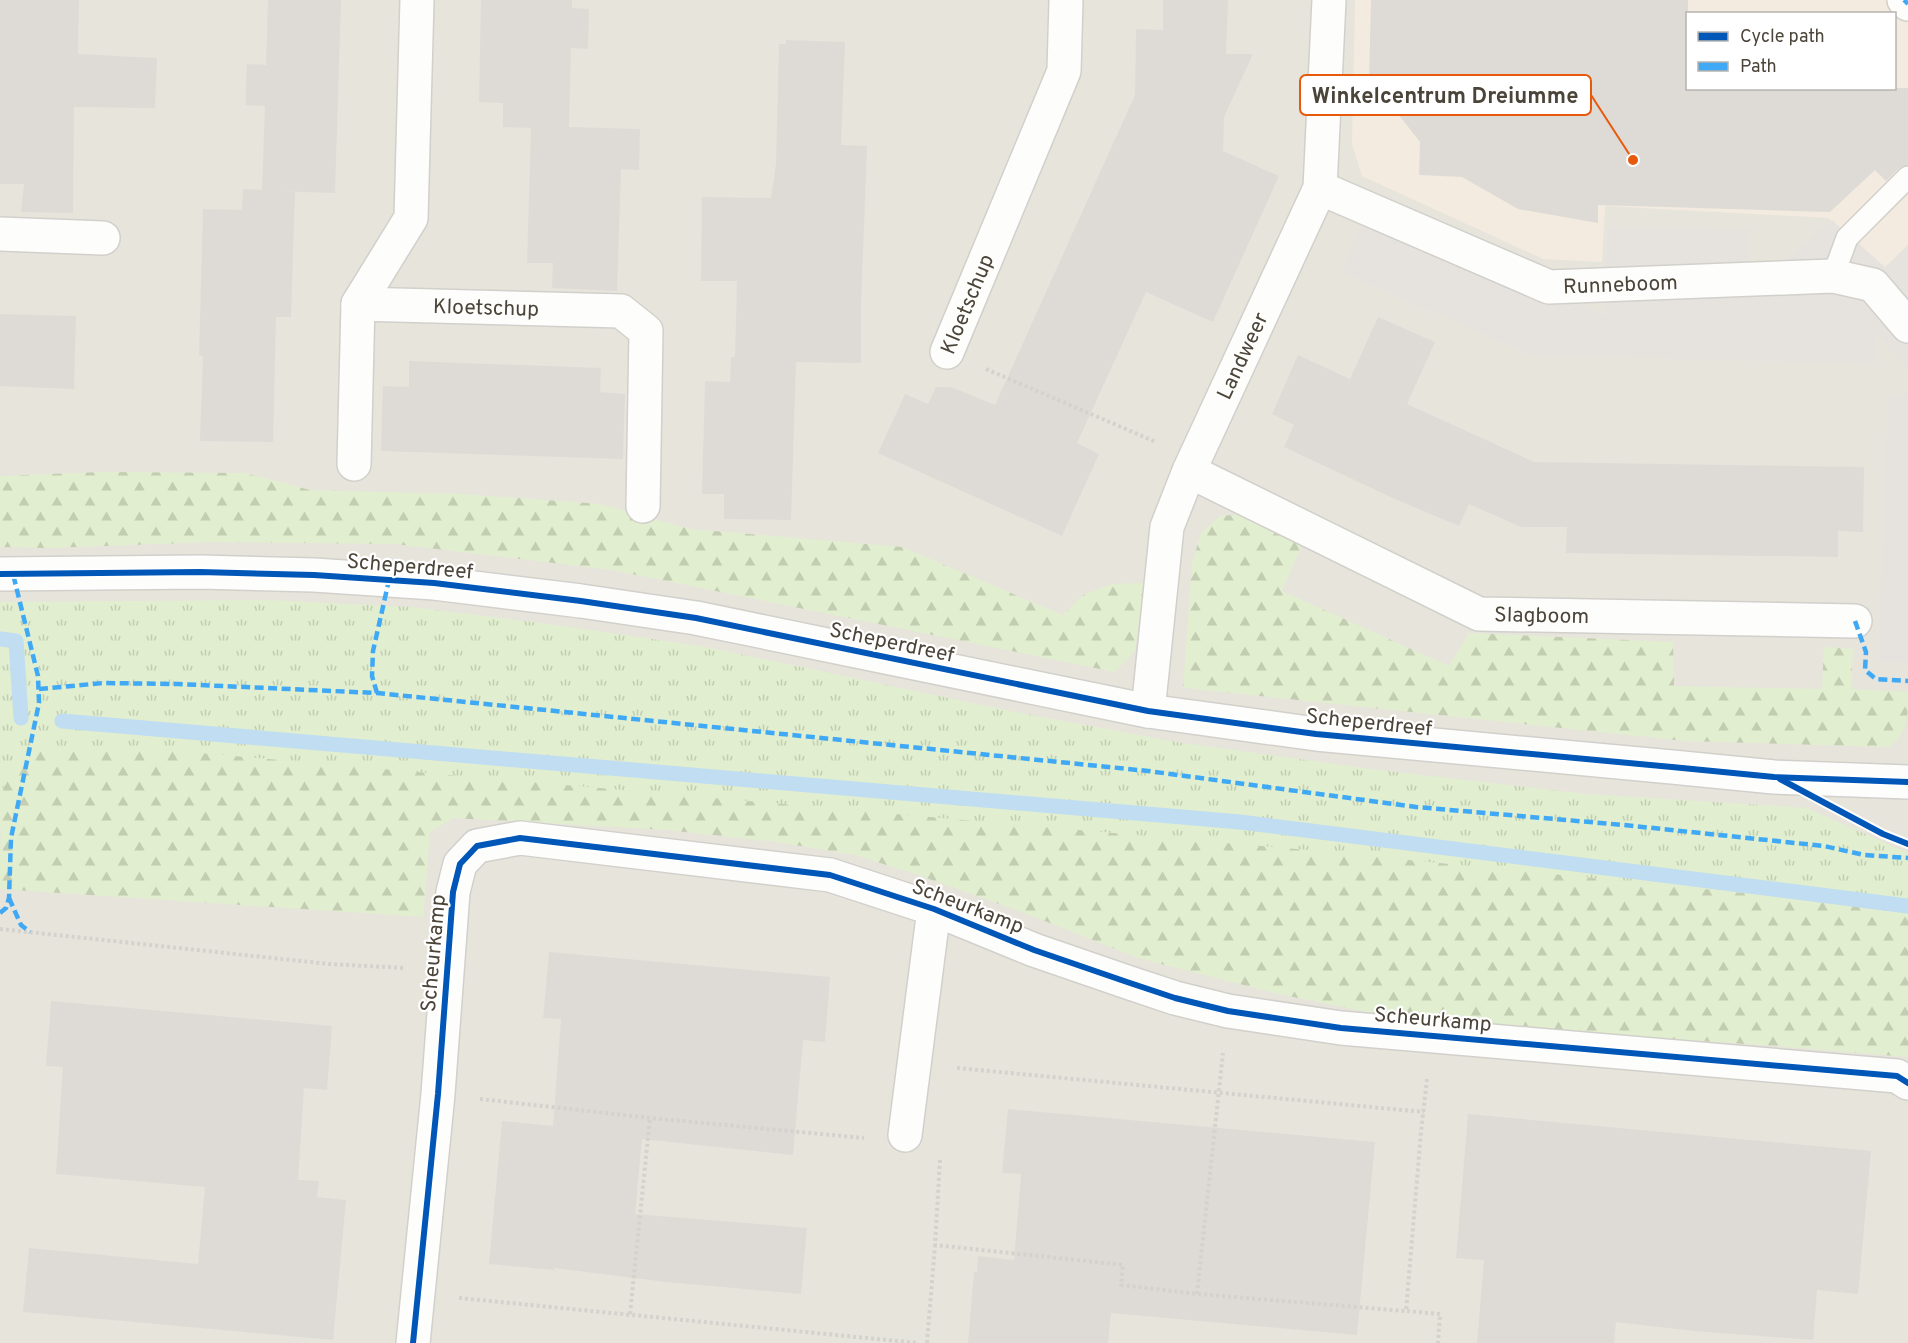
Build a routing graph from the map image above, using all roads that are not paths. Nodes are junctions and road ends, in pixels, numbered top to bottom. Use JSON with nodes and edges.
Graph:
{"nodes":[{"id":1,"x":417,"y":0,"type":"edge"},
{"id":2,"x":1066,"y":0,"type":"edge"},
{"id":3,"x":1329,"y":0,"type":"edge"},
{"id":4,"x":1904,"y":0,"type":"edge"},
{"id":5,"x":1908,"y":4,"type":"edge"},
{"id":6,"x":1908,"y":177,"type":"edge"},
{"id":7,"x":1320,"y":188,"type":"junction"},
{"id":8,"x":0,"y":234,"type":"edge"},
{"id":9,"x":103,"y":238,"type":"dead end"},
{"id":10,"x":1833,"y":276,"type":"junction"},
{"id":11,"x":358,"y":304,"type":"junction"},
{"id":12,"x":1908,"y":326,"type":"edge"},
{"id":13,"x":947,"y":352,"type":"road end"},
{"id":14,"x":354,"y":464,"type":"dead end"},
{"id":15,"x":1192,"y":465,"type":"junction"},
{"id":16,"x":643,"y":506,"type":"dead end"},
{"id":17,"x":0,"y":574,"type":"edge"},
{"id":18,"x":1856,"y":621,"type":"dead end"},
{"id":19,"x":1148,"y":711,"type":"junction"},
{"id":20,"x":1908,"y":782,"type":"edge"},
{"id":21,"x":934,"y":909,"type":"junction"},
{"id":22,"x":1908,"y":1083,"type":"edge"},
{"id":23,"x":905,"y":1135,"type":"road end"},
{"id":24,"x":413,"y":1343,"type":"edge"}],
"edges":[{"from":1,"to":11,"type":"street"},
{"from":2,"to":13,"type":"street","name":"Kloetschup"},
{"from":3,"to":7,"type":"street","name":"Landweer"},
{"from":4,"to":5,"type":"street"},
{"from":6,"to":10,"type":"lane"},
{"from":7,"to":10,"type":"street","name":"Runneboom"},
{"from":7,"to":15,"type":"street","name":"Landweer"},
{"from":8,"to":9,"type":"street"},
{"from":10,"to":12,"type":"street","name":"Runneboom"},
{"from":11,"to":14,"type":"street"},
{"from":11,"to":16,"type":"street","name":"Kloetschup"},
{"from":15,"to":18,"type":"street","name":"Slagboom"},
{"from":15,"to":19,"type":"street","name":"Landweer"},
{"from":17,"to":19,"type":"street","name":"Scheperdreef"},
{"from":19,"to":20,"type":"street","name":"Scheperdreef"},
{"from":21,"to":22,"type":"street","name":"Scheurkamp"},
{"from":21,"to":23,"type":"street","name":"Scheurkamp"},
{"from":21,"to":24,"type":"street","name":"Scheurkamp"}]}
